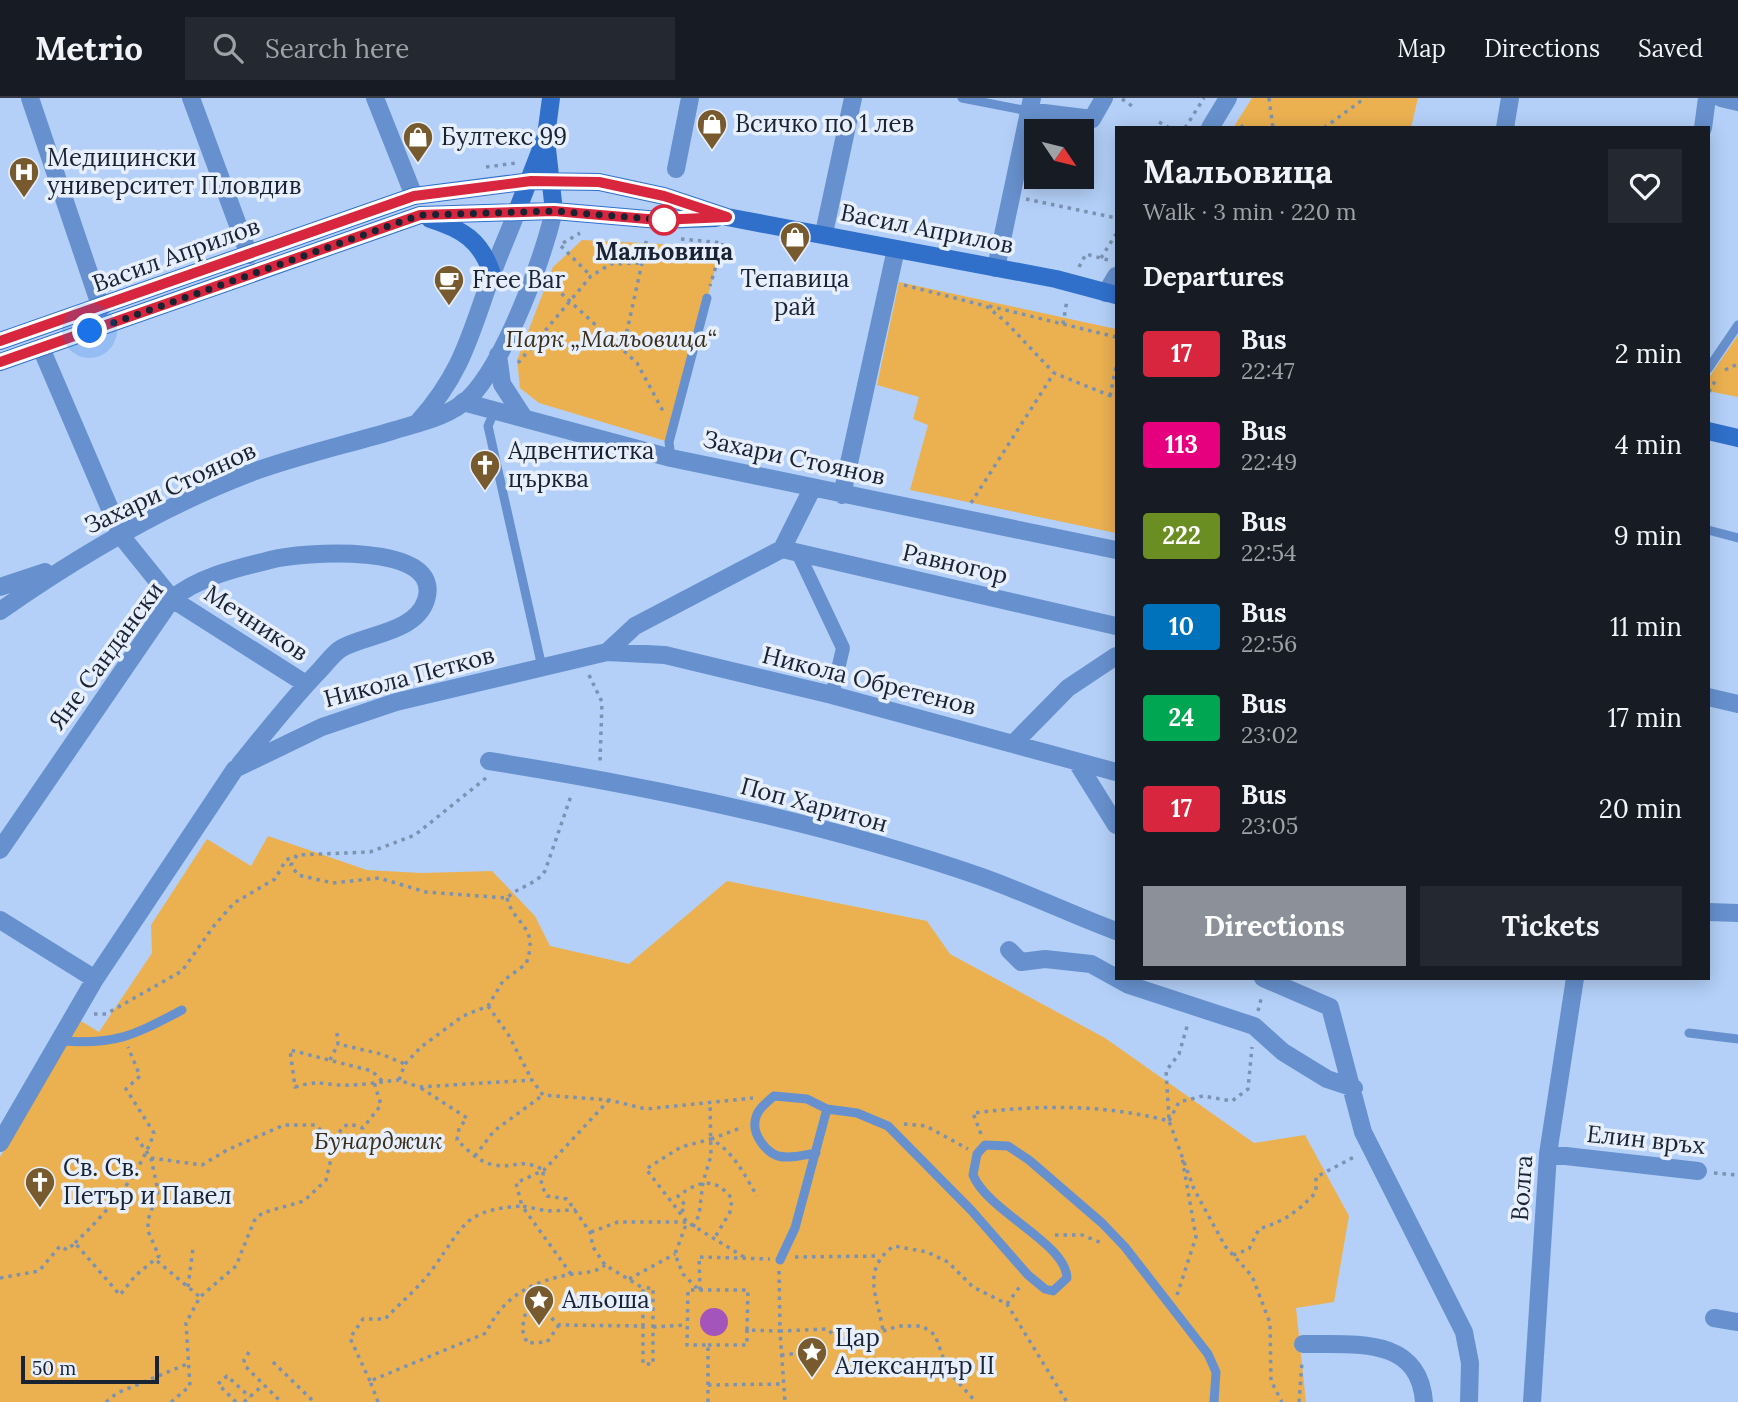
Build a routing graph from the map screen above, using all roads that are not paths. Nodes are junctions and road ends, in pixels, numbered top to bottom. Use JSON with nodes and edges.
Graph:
{"nodes":[{"id":1,"x":30,"y":98,"type":"edge"},
{"id":2,"x":375,"y":98,"type":"edge"},
{"id":3,"x":551,"y":98,"type":"edge"},
{"id":4,"x":690,"y":98,"type":"edge"},
{"id":5,"x":853,"y":98,"type":"edge"},
{"id":6,"x":962,"y":98,"type":"edge"},
{"id":7,"x":1104,"y":98,"type":"edge"},
{"id":8,"x":1228,"y":98,"type":"edge"},
{"id":9,"x":1510,"y":98,"type":"edge"},
{"id":10,"x":1707,"y":98,"type":"edge"},
{"id":11,"x":1721,"y":98,"type":"edge"},
{"id":12,"x":197,"y":99,"type":"edge"},
{"id":13,"x":1738,"y":102,"type":"edge"},
{"id":14,"x":1030,"y":104,"type":"edge"},
{"id":15,"x":1211,"y":126,"type":"edge"},
{"id":16,"x":1505,"y":126,"type":"edge"},
{"id":17,"x":1703,"y":126,"type":"edge"},
{"id":18,"x":546,"y":136,"type":"junction"},
{"id":19,"x":676,"y":169,"type":"dead end"},
{"id":20,"x":531,"y":181,"type":"junction"},
{"id":21,"x":552,"y":182,"type":"junction"},
{"id":22,"x":414,"y":196,"type":"junction"},
{"id":23,"x":517,"y":211,"type":"junction"},
{"id":24,"x":554,"y":211,"type":"junction"},
{"id":25,"x":420,"y":215,"type":"junction"},
{"id":26,"x":727,"y":217,"type":"junction"},
{"id":27,"x":824,"y":233,"type":"junction"},
{"id":28,"x":896,"y":249,"type":"junction"},
{"id":29,"x":248,"y":255,"type":"junction"},
{"id":30,"x":996,"y":268,"type":"junction"},
{"id":31,"x":492,"y":274,"type":"junction"},
{"id":32,"x":1111,"y":294,"type":"edge"},
{"id":33,"x":707,"y":298,"type":"road end"},
{"id":34,"x":101,"y":308,"type":"junction"},
{"id":35,"x":1738,"y":325,"type":"edge"},
{"id":36,"x":0,"y":341,"type":"edge"},
{"id":37,"x":41,"y":348,"type":"junction"},
{"id":38,"x":498,"y":354,"type":"junction"},
{"id":39,"x":0,"y":362,"type":"edge"},
{"id":40,"x":1710,"y":366,"type":"edge"},
{"id":41,"x":463,"y":402,"type":"junction"},
{"id":42,"x":495,"y":410,"type":"junction"},
{"id":43,"x":524,"y":418,"type":"junction"},
{"id":44,"x":418,"y":423,"type":"junction"},
{"id":45,"x":1710,"y":431,"type":"edge"},
{"id":46,"x":1738,"y":438,"type":"edge"},
{"id":47,"x":671,"y":458,"type":"junction"},
{"id":48,"x":812,"y":489,"type":"junction"},
{"id":49,"x":842,"y":495,"type":"junction"},
{"id":50,"x":1710,"y":531,"type":"edge"},
{"id":51,"x":122,"y":537,"type":"junction"},
{"id":52,"x":1738,"y":538,"type":"edge"},
{"id":53,"x":1115,"y":550,"type":"edge"},
{"id":54,"x":790,"y":551,"type":"junction"},
{"id":55,"x":65,"y":566,"type":"junction"},
{"id":56,"x":0,"y":587,"type":"edge"},
{"id":57,"x":172,"y":599,"type":"junction"},
{"id":58,"x":0,"y":611,"type":"edge"},
{"id":59,"x":1115,"y":626,"type":"edge"},
{"id":60,"x":607,"y":652,"type":"junction"},
{"id":61,"x":1115,"y":657,"type":"edge"},
{"id":62,"x":542,"y":667,"type":"junction"},
{"id":63,"x":306,"y":684,"type":"junction"},
{"id":64,"x":832,"y":695,"type":"junction"},
{"id":65,"x":1710,"y":697,"type":"edge"},
{"id":66,"x":1738,"y":704,"type":"edge"},
{"id":67,"x":1013,"y":744,"type":"junction"},
{"id":68,"x":493,"y":761,"type":"road end"},
{"id":69,"x":1078,"y":764,"type":"junction"},
{"id":70,"x":235,"y":769,"type":"junction"},
{"id":71,"x":1115,"y":772,"type":"edge"},
{"id":72,"x":1115,"y":823,"type":"edge"},
{"id":73,"x":0,"y":849,"type":"edge"},
{"id":74,"x":1710,"y":912,"type":"edge"},
{"id":75,"x":1738,"y":913,"type":"edge"},
{"id":76,"x":0,"y":920,"type":"edge"},
{"id":77,"x":1115,"y":931,"type":"edge"},
{"id":78,"x":1009,"y":950,"type":"dead end"},
{"id":79,"x":1115,"y":977,"type":"edge"},
{"id":80,"x":95,"y":979,"type":"junction"},
{"id":81,"x":1120,"y":980,"type":"edge"},
{"id":82,"x":1576,"y":980,"type":"edge"},
{"id":83,"x":1274,"y":981,"type":"edge"},
{"id":84,"x":182,"y":1010,"type":"dead end"},
{"id":85,"x":1689,"y":1033,"type":"dead end"},
{"id":86,"x":1738,"y":1040,"type":"edge"},
{"id":87,"x":62,"y":1041,"type":"junction"},
{"id":88,"x":1354,"y":1088,"type":"junction"},
{"id":89,"x":827,"y":1109,"type":"junction"},
{"id":90,"x":0,"y":1143,"type":"edge"},
{"id":91,"x":816,"y":1153,"type":"junction"},
{"id":92,"x":1548,"y":1154,"type":"junction"},
{"id":93,"x":1698,"y":1171,"type":"road end"},
{"id":94,"x":781,"y":1258,"type":"road end"},
{"id":95,"x":1714,"y":1318,"type":"dead end"},
{"id":96,"x":1738,"y":1322,"type":"edge"},
{"id":97,"x":1303,"y":1344,"type":"road end"},
{"id":98,"x":1214,"y":1402,"type":"edge"},
{"id":99,"x":1424,"y":1402,"type":"edge"},
{"id":100,"x":1469,"y":1402,"type":"edge"},
{"id":101,"x":1532,"y":1402,"type":"edge"}],
"edges":[{"from":1,"to":34,"type":"street"},
{"from":2,"to":22,"type":"street"},
{"from":3,"to":18,"type":"main road"},
{"from":4,"to":19,"type":"street"},
{"from":5,"to":27,"type":"street"},
{"from":6,"to":14,"type":"lane"},
{"from":7,"to":14,"type":"street"},
{"from":8,"to":15,"type":"street"},
{"from":9,"to":16,"type":"street"},
{"from":10,"to":17,"type":"street"},
{"from":11,"to":13,"type":"street"},
{"from":12,"to":29,"type":"street"},
{"from":14,"to":30,"type":"street"},
{"from":18,"to":20,"type":"main road"},
{"from":18,"to":21,"type":"main road"},
{"from":20,"to":21,"type":"main road","name":"Васил Априлов"},
{"from":20,"to":22,"type":"main road","name":"Васил Априлов"},
{"from":20,"to":23,"type":"main road"},
{"from":21,"to":24,"type":"main road"},
{"from":21,"to":26,"type":"main road","name":"Васил Априлов"},
{"from":22,"to":29,"type":"main road","name":"Васил Априлов"},
{"from":23,"to":24,"type":"main road","name":"Васил Априлов"},
{"from":23,"to":25,"type":"main road","name":"Васил Априлов"},
{"from":23,"to":31,"type":"street"},
{"from":24,"to":26,"type":"main road","name":"Васил Априлов"},
{"from":24,"to":38,"type":"street","name":"Захари Стоянов"},
{"from":25,"to":31,"type":"main road"},
{"from":25,"to":37,"type":"main road","name":"Васил Априлов"},
{"from":26,"to":27,"type":"main road","name":"Васил Априлов"},
{"from":27,"to":28,"type":"main road","name":"Васил Априлов"},
{"from":28,"to":30,"type":"main road","name":"Васил Априлов"},
{"from":28,"to":49,"type":"street"},
{"from":29,"to":34,"type":"main road","name":"Васил Априлов"},
{"from":30,"to":32,"type":"main road","name":"Васил Априлов"},
{"from":31,"to":44,"type":"street"},
{"from":33,"to":47,"type":"lane"},
{"from":34,"to":36,"type":"main road","name":"Васил Априлов"},
{"from":35,"to":40,"type":"lane"},
{"from":37,"to":39,"type":"main road","name":"Васил Априлов"},
{"from":37,"to":51,"type":"street","name":"Мечников"},
{"from":38,"to":41,"type":"street","name":"Захари Стоянов"},
{"from":38,"to":43,"type":"street"},
{"from":41,"to":42,"type":"street","name":"Захари Стоянов"},
{"from":41,"to":44,"type":"street","name":"Захари Стоянов"},
{"from":42,"to":43,"type":"street","name":"Захари Стоянов"},
{"from":42,"to":62,"type":"lane"},
{"from":43,"to":47,"type":"street","name":"Захари Стоянов"},
{"from":44,"to":51,"type":"street","name":"Захари Стоянов"},
{"from":45,"to":46,"type":"main road"},
{"from":47,"to":48,"type":"street","name":"Захари Стоянов"},
{"from":48,"to":49,"type":"street","name":"Захари Стоянов"},
{"from":48,"to":54,"type":"street"},
{"from":49,"to":53,"type":"street","name":"Захари Стоянов"},
{"from":50,"to":52,"type":"lane"},
{"from":51,"to":55,"type":"street","name":"Захари Стоянов"},
{"from":51,"to":57,"type":"street","name":"Мечников"},
{"from":54,"to":59,"type":"street","name":"Равногор"},
{"from":54,"to":60,"type":"street","name":"Никола Петков"},
{"from":54,"to":64,"type":"street"},
{"from":55,"to":56,"type":"street","name":"Захари Стоянов"},
{"from":55,"to":58,"type":"street","name":"Захари Стоянов"},
{"from":57,"to":63,"type":"street","name":"Мечников"},
{"from":57,"to":63,"type":"street","name":"Яне Сандански"},
{"from":57,"to":73,"type":"street","name":"Яне Сандански"},
{"from":60,"to":62,"type":"street","name":"Никола Петков"},
{"from":60,"to":64,"type":"street","name":"Никола Обретенов"},
{"from":61,"to":67,"type":"street"},
{"from":62,"to":70,"type":"street","name":"Никола Петков"},
{"from":63,"to":70,"type":"street","name":"Яне Сандански"},
{"from":64,"to":67,"type":"street","name":"Никола Обретенов"},
{"from":65,"to":66,"type":"street"},
{"from":67,"to":69,"type":"street","name":"Никола Обретенов"},
{"from":68,"to":77,"type":"street","name":"Поп Харитон"},
{"from":69,"to":71,"type":"street","name":"Никола Обретенов"},
{"from":69,"to":72,"type":"street"},
{"from":70,"to":80,"type":"street"},
{"from":74,"to":75,"type":"street"},
{"from":76,"to":80,"type":"street"},
{"from":78,"to":79,"type":"street"},
{"from":80,"to":87,"type":"street"},
{"from":81,"to":88,"type":"street"},
{"from":82,"to":92,"type":"street","name":"Волга"},
{"from":83,"to":88,"type":"street"},
{"from":84,"to":87,"type":"lane"},
{"from":85,"to":86,"type":"lane"},
{"from":87,"to":90,"type":"street"},
{"from":88,"to":100,"type":"street"},
{"from":89,"to":91,"type":"lane"},
{"from":89,"to":91,"type":"lane"},
{"from":89,"to":98,"type":"lane"},
{"from":91,"to":94,"type":"lane"},
{"from":92,"to":93,"type":"street","name":"Елин връх"},
{"from":92,"to":101,"type":"street","name":"Волга"},
{"from":95,"to":96,"type":"street"},
{"from":97,"to":99,"type":"street"}]}
